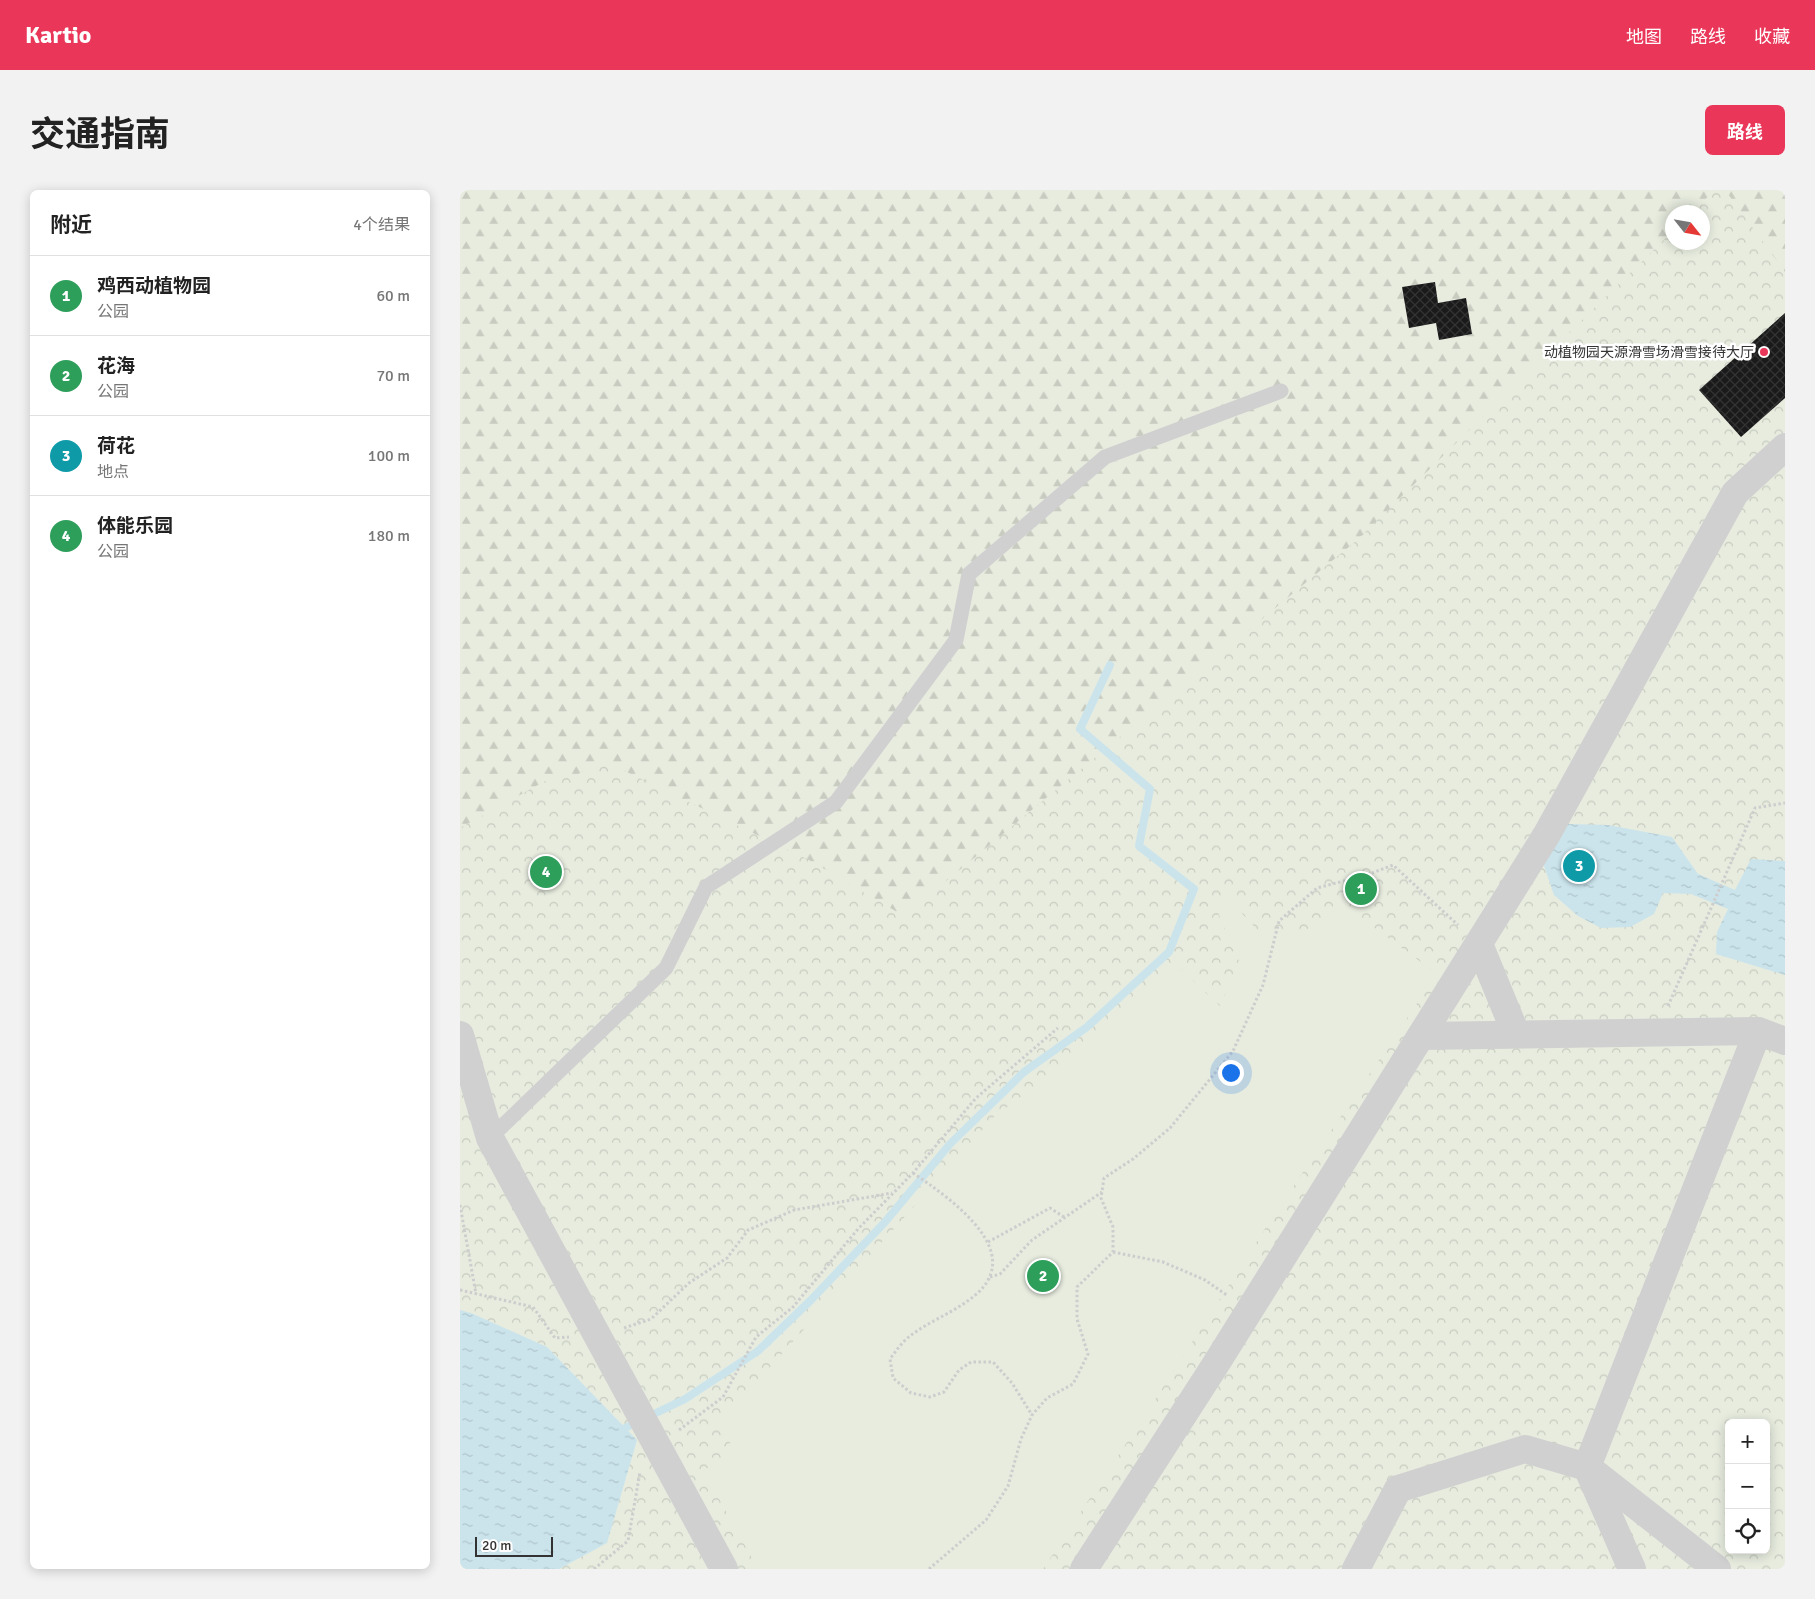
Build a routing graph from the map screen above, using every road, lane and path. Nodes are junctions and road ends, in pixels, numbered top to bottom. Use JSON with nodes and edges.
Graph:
{"nodes":[{"id":1,"x":1281,"y":391,"type":"dead end"},
{"id":2,"x":1785,"y":448,"type":"edge"},
{"id":3,"x":1785,"y":803,"type":"edge"},
{"id":4,"x":1479,"y":944,"type":"junction"},
{"id":5,"x":1058,"y":1028,"type":"dead end"},
{"id":6,"x":1758,"y":1031,"type":"junction"},
{"id":7,"x":1656,"y":1033,"type":"junction"},
{"id":8,"x":1516,"y":1034,"type":"junction"},
{"id":9,"x":460,"y":1035,"type":"edge"},
{"id":10,"x":1421,"y":1036,"type":"junction"},
{"id":11,"x":1785,"y":1041,"type":"edge"},
{"id":12,"x":490,"y":1138,"type":"junction"},
{"id":13,"x":912,"y":1173,"type":"junction"},
{"id":14,"x":1102,"y":1191,"type":"junction"},
{"id":15,"x":892,"y":1194,"type":"junction"},
{"id":16,"x":460,"y":1205,"type":"edge"},
{"id":17,"x":1064,"y":1217,"type":"junction"},
{"id":18,"x":988,"y":1242,"type":"junction"},
{"id":19,"x":1113,"y":1252,"type":"junction"},
{"id":20,"x":990,"y":1277,"type":"junction"},
{"id":21,"x":460,"y":1290,"type":"edge"},
{"id":22,"x":476,"y":1294,"type":"junction"},
{"id":23,"x":1249,"y":1311,"type":"junction"},
{"id":24,"x":598,"y":1337,"type":"junction"},
{"id":25,"x":1032,"y":1415,"type":"junction"},
{"id":26,"x":655,"y":1441,"type":"junction"},
{"id":27,"x":1587,"y":1467,"type":"junction"},
{"id":28,"x":594,"y":1569,"type":"edge"},
{"id":29,"x":724,"y":1569,"type":"edge"},
{"id":30,"x":929,"y":1569,"type":"edge"},
{"id":31,"x":1084,"y":1569,"type":"edge"},
{"id":32,"x":1356,"y":1569,"type":"edge"},
{"id":33,"x":1632,"y":1569,"type":"edge"},
{"id":34,"x":1717,"y":1569,"type":"edge"}],
"edges":[{"from":1,"to":12,"type":"lane"},
{"from":2,"to":4,"type":"street"},
{"from":3,"to":7,"type":"path"},
{"from":4,"to":8,"type":"street"},
{"from":4,"to":10,"type":"street"},
{"from":4,"to":14,"type":"path"},
{"from":5,"to":13,"type":"path"},
{"from":6,"to":7,"type":"street"},
{"from":6,"to":11,"type":"street"},
{"from":6,"to":27,"type":"street"},
{"from":7,"to":8,"type":"street"},
{"from":8,"to":10,"type":"street"},
{"from":9,"to":12,"type":"street"},
{"from":10,"to":23,"type":"street"},
{"from":12,"to":24,"type":"street"},
{"from":13,"to":15,"type":"path"},
{"from":13,"to":18,"type":"path"},
{"from":14,"to":17,"type":"path"},
{"from":14,"to":19,"type":"path"},
{"from":15,"to":24,"type":"path"},
{"from":15,"to":26,"type":"path"},
{"from":16,"to":22,"type":"path"},
{"from":17,"to":18,"type":"path"},
{"from":17,"to":20,"type":"path"},
{"from":18,"to":20,"type":"path"},
{"from":19,"to":23,"type":"path"},
{"from":19,"to":25,"type":"path"},
{"from":20,"to":25,"type":"path"},
{"from":21,"to":22,"type":"path"},
{"from":22,"to":24,"type":"path"},
{"from":23,"to":31,"type":"street"},
{"from":24,"to":26,"type":"street"},
{"from":25,"to":30,"type":"path"},
{"from":26,"to":28,"type":"path"},
{"from":26,"to":29,"type":"street"},
{"from":27,"to":32,"type":"street"},
{"from":27,"to":33,"type":"street"},
{"from":27,"to":34,"type":"street"}]}
